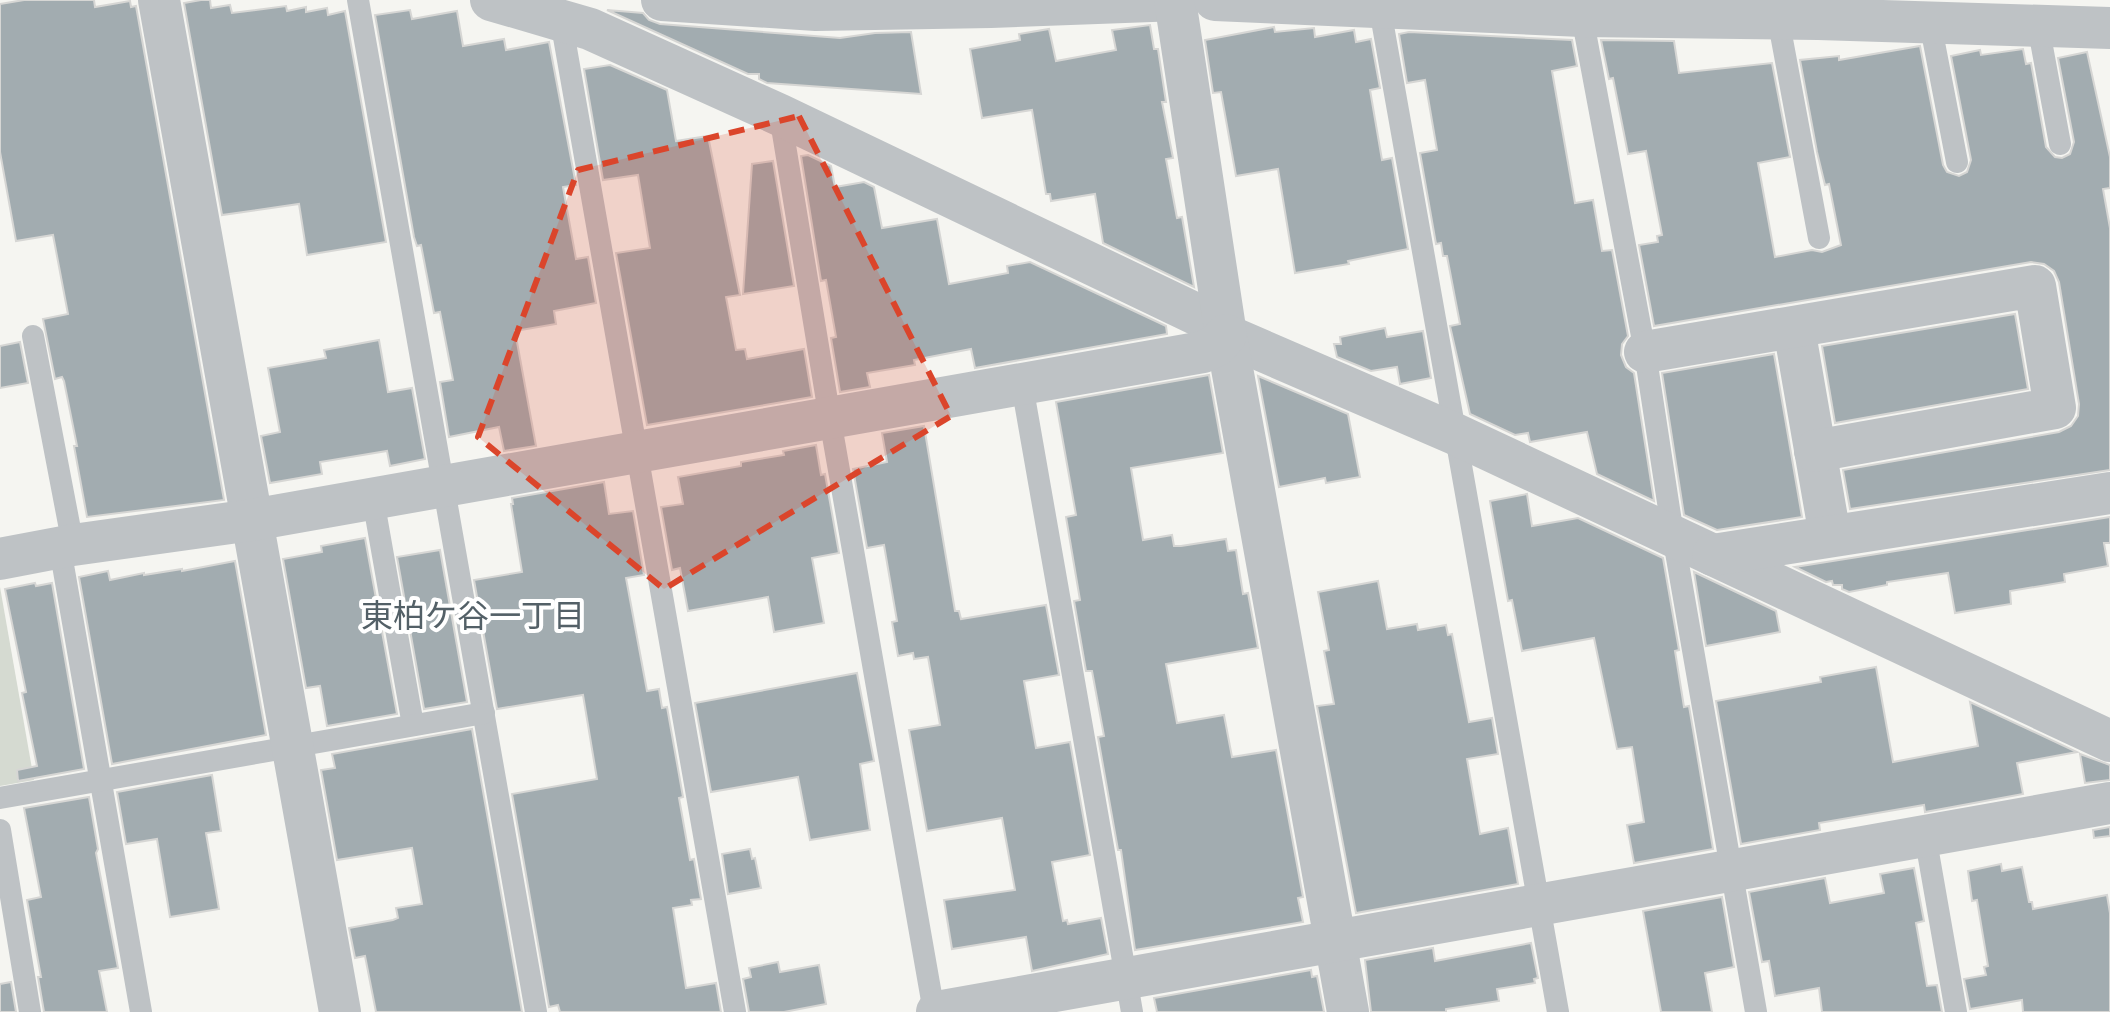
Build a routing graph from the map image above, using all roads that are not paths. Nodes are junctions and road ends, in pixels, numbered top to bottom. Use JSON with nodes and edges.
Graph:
{"nodes":[{"id":1,"x":159,"y":0,"type":"edge"},
{"id":2,"x":358,"y":0,"type":"edge"},
{"id":3,"x":491,"y":0,"type":"edge"},
{"id":4,"x":662,"y":0,"type":"edge"},
{"id":5,"x":1177,"y":0,"type":"edge"},
{"id":6,"x":1215,"y":0,"type":"edge"},
{"id":7,"x":991,"y":4,"type":"edge"},
{"id":8,"x":815,"y":5,"type":"edge"},
{"id":9,"x":1403,"y":6,"type":"edge"},
{"id":10,"x":1604,"y":11,"type":"edge"},
{"id":11,"x":1803,"y":12,"type":"edge"},
{"id":12,"x":581,"y":16,"type":"edge"},
{"id":13,"x":2015,"y":16,"type":"edge"},
{"id":14,"x":1930,"y":22,"type":"junction"},
{"id":15,"x":2110,"y":28,"type":"edge"},
{"id":16,"x":780,"y":115,"type":"junction"},
{"id":17,"x":2060,"y":144,"type":"dead end"},
{"id":18,"x":1957,"y":162,"type":"dead end"},
{"id":19,"x":1819,"y":238,"type":"dead end"},
{"id":20,"x":1794,"y":328,"type":"junction"},
{"id":21,"x":1226,"y":335,"type":"junction"},
{"id":22,"x":33,"y":336,"type":"dead end"},
{"id":23,"x":1645,"y":352,"type":"junction"},
{"id":24,"x":1022,"y":385,"type":"junction"},
{"id":25,"x":830,"y":419,"type":"junction"},
{"id":26,"x":1455,"y":434,"type":"junction"},
{"id":27,"x":1815,"y":451,"type":"junction"},
{"id":28,"x":636,"y":453,"type":"junction"},
{"id":29,"x":444,"y":487,"type":"junction"},
{"id":30,"x":2110,"y":493,"type":"edge"},
{"id":31,"x":373,"y":499,"type":"junction"},
{"id":32,"x":252,"y":520,"type":"junction"},
{"id":33,"x":1673,"y":535,"type":"junction"},
{"id":34,"x":1830,"y":536,"type":"junction"},
{"id":35,"x":66,"y":546,"type":"junction"},
{"id":36,"x":1713,"y":555,"type":"junction"},
{"id":37,"x":0,"y":559,"type":"edge"},
{"id":38,"x":484,"y":713,"type":"junction"},
{"id":39,"x":413,"y":725,"type":"junction"},
{"id":40,"x":2110,"y":741,"type":"edge"},
{"id":41,"x":293,"y":747,"type":"junction"},
{"id":42,"x":102,"y":780,"type":"junction"},
{"id":43,"x":0,"y":798,"type":"edge"},
{"id":44,"x":2110,"y":803,"type":"edge"},
{"id":45,"x":0,"y":830,"type":"edge"},
{"id":46,"x":1925,"y":835,"type":"junction"},
{"id":47,"x":1730,"y":870,"type":"junction"},
{"id":48,"x":1539,"y":905,"type":"junction"},
{"id":49,"x":1335,"y":941,"type":"junction"},
{"id":50,"x":1129,"y":995,"type":"edge"},
{"id":51,"x":30,"y":1012,"type":"edge"},
{"id":52,"x":141,"y":1012,"type":"edge"},
{"id":53,"x":340,"y":1012,"type":"edge"},
{"id":54,"x":536,"y":1012,"type":"edge"},
{"id":55,"x":735,"y":1012,"type":"edge"},
{"id":56,"x":935,"y":1012,"type":"edge"},
{"id":57,"x":1348,"y":1012,"type":"edge"},
{"id":58,"x":1558,"y":1012,"type":"edge"},
{"id":59,"x":1756,"y":1012,"type":"edge"},
{"id":60,"x":1956,"y":1012,"type":"edge"}],
"edges":[{"from":1,"to":32,"type":"street"},
{"from":2,"to":29,"type":"lane"},
{"from":3,"to":12,"type":"street"},
{"from":4,"to":8,"type":"street"},
{"from":5,"to":7,"type":"street"},
{"from":5,"to":21,"type":"street"},
{"from":6,"to":9,"type":"street"},
{"from":7,"to":8,"type":"street"},
{"from":9,"to":10,"type":"street"},
{"from":9,"to":26,"type":"lane"},
{"from":10,"to":11,"type":"street"},
{"from":10,"to":23,"type":"lane"},
{"from":11,"to":14,"type":"street"},
{"from":11,"to":19,"type":"lane"},
{"from":12,"to":16,"type":"street"},
{"from":12,"to":28,"type":"lane"},
{"from":13,"to":14,"type":"street"},
{"from":13,"to":15,"type":"street"},
{"from":13,"to":17,"type":"lane"},
{"from":14,"to":18,"type":"lane"},
{"from":16,"to":21,"type":"street"},
{"from":16,"to":25,"type":"lane"},
{"from":20,"to":23,"type":"street"},
{"from":20,"to":27,"type":"street"},
{"from":20,"to":27,"type":"street"},
{"from":21,"to":24,"type":"street"},
{"from":21,"to":26,"type":"street"},
{"from":21,"to":49,"type":"street"},
{"from":22,"to":35,"type":"lane"},
{"from":23,"to":33,"type":"lane"},
{"from":24,"to":25,"type":"street"},
{"from":24,"to":50,"type":"lane"},
{"from":25,"to":28,"type":"street"},
{"from":25,"to":56,"type":"lane"},
{"from":26,"to":33,"type":"street"},
{"from":26,"to":48,"type":"lane"},
{"from":27,"to":34,"type":"street"},
{"from":28,"to":29,"type":"street"},
{"from":28,"to":55,"type":"lane"},
{"from":29,"to":31,"type":"street"},
{"from":29,"to":38,"type":"lane"},
{"from":30,"to":34,"type":"street"},
{"from":31,"to":32,"type":"street"},
{"from":31,"to":39,"type":"lane"},
{"from":32,"to":35,"type":"street"},
{"from":32,"to":41,"type":"street"},
{"from":33,"to":36,"type":"street"},
{"from":33,"to":47,"type":"lane"},
{"from":34,"to":36,"type":"street"},
{"from":35,"to":37,"type":"street"},
{"from":35,"to":42,"type":"lane"},
{"from":36,"to":40,"type":"street"},
{"from":38,"to":39,"type":"lane"},
{"from":38,"to":54,"type":"lane"},
{"from":39,"to":41,"type":"lane"},
{"from":41,"to":42,"type":"lane"},
{"from":41,"to":53,"type":"street"},
{"from":42,"to":43,"type":"lane"},
{"from":42,"to":52,"type":"lane"},
{"from":44,"to":46,"type":"street"},
{"from":45,"to":51,"type":"lane"},
{"from":46,"to":47,"type":"street"},
{"from":46,"to":60,"type":"lane"},
{"from":47,"to":48,"type":"street"},
{"from":47,"to":59,"type":"lane"},
{"from":48,"to":49,"type":"street"},
{"from":48,"to":58,"type":"lane"},
{"from":49,"to":50,"type":"street"},
{"from":49,"to":57,"type":"street"},
{"from":50,"to":56,"type":"street"}]}
